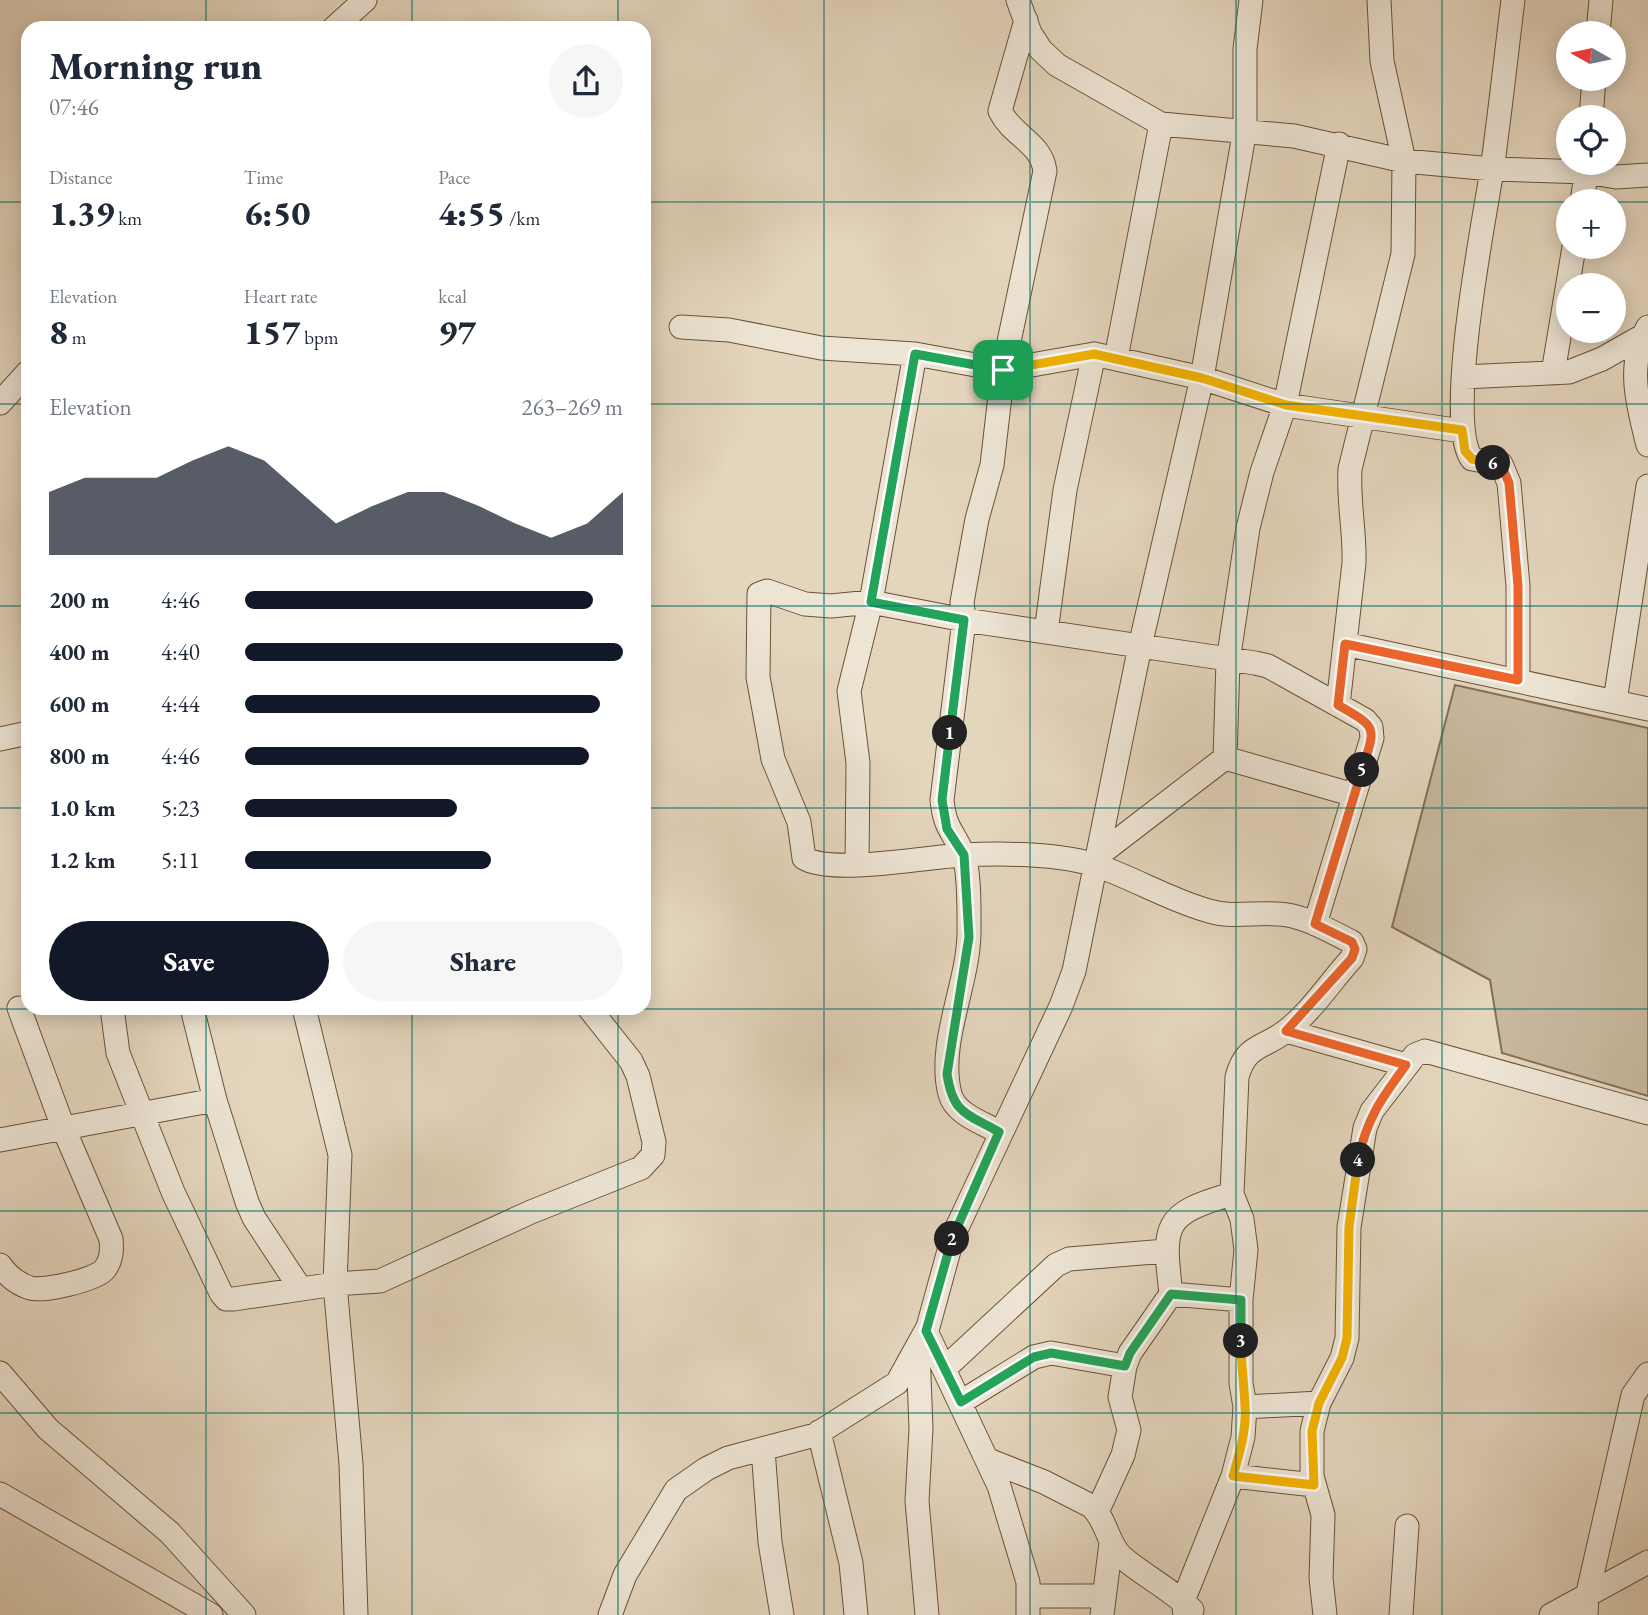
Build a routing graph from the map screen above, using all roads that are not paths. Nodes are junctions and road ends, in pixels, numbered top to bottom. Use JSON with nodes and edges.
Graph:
{"nodes":[{"id":1,"x":365,"y":0,"type":"edge"},
{"id":2,"x":1251,"y":0,"type":"edge"},
{"id":3,"x":1379,"y":0,"type":"edge"},
{"id":4,"x":1513,"y":0,"type":"edge"},
{"id":5,"x":1601,"y":0,"type":"edge"},
{"id":6,"x":1022,"y":10,"type":"edge"},
{"id":7,"x":342,"y":21,"type":"edge"},
{"id":8,"x":1599,"y":21,"type":"edge"},
{"id":9,"x":1161,"y":124,"type":"junction"},
{"id":10,"x":1245,"y":129,"type":"junction"},
{"id":11,"x":1339,"y":144,"type":"junction"},
{"id":12,"x":1404,"y":161,"type":"junction"},
{"id":13,"x":1556,"y":168,"type":"edge"},
{"id":14,"x":1492,"y":169,"type":"junction"},
{"id":15,"x":1610,"y":175,"type":"edge"},
{"id":16,"x":1648,"y":175,"type":"edge"},
{"id":17,"x":1572,"y":259,"type":"edge"},
{"id":18,"x":681,"y":327,"type":"dead end"},
{"id":19,"x":1647,"y":331,"type":"edge"},
{"id":20,"x":915,"y":354,"type":"junction"},
{"id":21,"x":1105,"y":356,"type":"junction"},
{"id":22,"x":1003,"y":370,"type":"junction"},
{"id":23,"x":1553,"y":373,"type":"junction"},
{"id":24,"x":1464,"y":377,"type":"junction"},
{"id":25,"x":1202,"y":378,"type":"junction"},
{"id":26,"x":21,"y":383,"type":"edge"},
{"id":27,"x":0,"y":403,"type":"edge"},
{"id":28,"x":1286,"y":405,"type":"junction"},
{"id":29,"x":1362,"y":418,"type":"junction"},
{"id":30,"x":1462,"y":430,"type":"junction"},
{"id":31,"x":1648,"y":444,"type":"edge"},
{"id":32,"x":1648,"y":486,"type":"edge"},
{"id":33,"x":871,"y":602,"type":"junction"},
{"id":34,"x":964,"y":620,"type":"junction"},
{"id":35,"x":1046,"y":632,"type":"junction"},
{"id":36,"x":1345,"y":644,"type":"junction"},
{"id":37,"x":1140,"y":646,"type":"junction"},
{"id":38,"x":1228,"y":661,"type":"junction"},
{"id":39,"x":1518,"y":680,"type":"junction"},
{"id":40,"x":1615,"y":701,"type":"junction"},
{"id":41,"x":1338,"y":705,"type":"junction"},
{"id":42,"x":1648,"y":709,"type":"edge"},
{"id":43,"x":21,"y":734,"type":"edge"},
{"id":44,"x":0,"y":738,"type":"edge"},
{"id":45,"x":1225,"y":758,"type":"junction"},
{"id":46,"x":1354,"y":795,"type":"junction"},
{"id":47,"x":964,"y":855,"type":"junction"},
{"id":48,"x":1095,"y":861,"type":"junction"},
{"id":49,"x":858,"y":865,"type":"junction"},
{"id":50,"x":1315,"y":924,"type":"junction"},
{"id":51,"x":16,"y":1007,"type":"edge"},
{"id":52,"x":113,"y":1015,"type":"edge"},
{"id":53,"x":194,"y":1015,"type":"edge"},
{"id":54,"x":306,"y":1015,"type":"edge"},
{"id":55,"x":595,"y":1015,"type":"edge"},
{"id":56,"x":1286,"y":1031,"type":"junction"},
{"id":57,"x":1406,"y":1065,"type":"junction"},
{"id":58,"x":215,"y":1100,"type":"junction"},
{"id":59,"x":1648,"y":1113,"type":"edge"},
{"id":60,"x":142,"y":1114,"type":"junction"},
{"id":61,"x":64,"y":1128,"type":"junction"},
{"id":62,"x":999,"y":1132,"type":"junction"},
{"id":63,"x":0,"y":1140,"type":"edge"},
{"id":64,"x":1232,"y":1194,"type":"junction"},
{"id":65,"x":1166,"y":1251,"type":"junction"},
{"id":66,"x":0,"y":1265,"type":"edge"},
{"id":67,"x":335,"y":1284,"type":"junction"},
{"id":68,"x":300,"y":1288,"type":"junction"},
{"id":69,"x":1171,"y":1294,"type":"junction"},
{"id":70,"x":1241,"y":1300,"type":"junction"},
{"id":71,"x":922,"y":1340,"type":"junction"},
{"id":72,"x":1125,"y":1366,"type":"junction"},
{"id":73,"x":944,"y":1368,"type":"junction"},
{"id":74,"x":0,"y":1373,"type":"edge"},
{"id":75,"x":1648,"y":1374,"type":"edge"},
{"id":76,"x":961,"y":1402,"type":"junction"},
{"id":77,"x":1319,"y":1403,"type":"junction"},
{"id":78,"x":1245,"y":1406,"type":"junction"},
{"id":79,"x":820,"y":1432,"type":"junction"},
{"id":80,"x":763,"y":1449,"type":"junction"},
{"id":81,"x":988,"y":1460,"type":"junction"},
{"id":82,"x":1233,"y":1476,"type":"junction"},
{"id":83,"x":1314,"y":1485,"type":"junction"},
{"id":84,"x":0,"y":1494,"type":"edge"},
{"id":85,"x":1097,"y":1512,"type":"junction"},
{"id":86,"x":1407,"y":1526,"type":"dead end"},
{"id":87,"x":1111,"y":1543,"type":"junction"},
{"id":88,"x":1648,"y":1562,"type":"edge"},
{"id":89,"x":1028,"y":1606,"type":"edge"},
{"id":90,"x":1102,"y":1606,"type":"edge"},
{"id":91,"x":1587,"y":1606,"type":"edge"},
{"id":92,"x":1188,"y":1611,"type":"edge"},
{"id":93,"x":211,"y":1615,"type":"edge"},
{"id":94,"x":244,"y":1615,"type":"edge"},
{"id":95,"x":356,"y":1615,"type":"edge"},
{"id":96,"x":610,"y":1615,"type":"edge"},
{"id":97,"x":782,"y":1615,"type":"edge"},
{"id":98,"x":856,"y":1615,"type":"edge"},
{"id":99,"x":927,"y":1615,"type":"edge"},
{"id":100,"x":1325,"y":1615,"type":"edge"},
{"id":101,"x":1401,"y":1615,"type":"edge"},
{"id":102,"x":1551,"y":1615,"type":"edge"}],
"edges":[{"from":1,"to":7,"type":"street"},
{"from":2,"to":10,"type":"street"},
{"from":3,"to":12,"type":"street"},
{"from":4,"to":14,"type":"street"},
{"from":5,"to":8,"type":"street"},
{"from":6,"to":9,"type":"street"},
{"from":6,"to":22,"type":"street"},
{"from":9,"to":10,"type":"street"},
{"from":9,"to":21,"type":"street"},
{"from":10,"to":11,"type":"street"},
{"from":10,"to":25,"type":"street"},
{"from":11,"to":12,"type":"street"},
{"from":11,"to":28,"type":"street"},
{"from":12,"to":14,"type":"street"},
{"from":12,"to":29,"type":"street"},
{"from":13,"to":14,"type":"street"},
{"from":14,"to":24,"type":"street"},
{"from":15,"to":16,"type":"street"},
{"from":17,"to":23,"type":"street"},
{"from":18,"to":20,"type":"street"},
{"from":19,"to":23,"type":"street"},
{"from":19,"to":31,"type":"street"},
{"from":20,"to":22,"type":"street"},
{"from":20,"to":33,"type":"street"},
{"from":21,"to":22,"type":"street"},
{"from":21,"to":25,"type":"street"},
{"from":21,"to":35,"type":"street"},
{"from":22,"to":34,"type":"street"},
{"from":23,"to":24,"type":"street"},
{"from":24,"to":30,"type":"street"},
{"from":25,"to":28,"type":"street"},
{"from":25,"to":37,"type":"street"},
{"from":26,"to":27,"type":"street"},
{"from":28,"to":29,"type":"street"},
{"from":28,"to":38,"type":"street"},
{"from":29,"to":30,"type":"street"},
{"from":29,"to":36,"type":"street"},
{"from":30,"to":39,"type":"street"},
{"from":32,"to":40,"type":"street"},
{"from":33,"to":34,"type":"street"},
{"from":33,"to":49,"type":"street"},
{"from":33,"to":49,"type":"street"},
{"from":34,"to":35,"type":"street"},
{"from":34,"to":47,"type":"street"},
{"from":35,"to":37,"type":"street"},
{"from":36,"to":39,"type":"street"},
{"from":36,"to":41,"type":"street"},
{"from":37,"to":38,"type":"street"},
{"from":37,"to":48,"type":"street"},
{"from":38,"to":41,"type":"street"},
{"from":38,"to":45,"type":"street"},
{"from":39,"to":40,"type":"street"},
{"from":40,"to":42,"type":"street"},
{"from":41,"to":46,"type":"street"},
{"from":43,"to":44,"type":"street"},
{"from":45,"to":46,"type":"street"},
{"from":45,"to":48,"type":"street"},
{"from":46,"to":50,"type":"street"},
{"from":47,"to":48,"type":"street"},
{"from":47,"to":49,"type":"street"},
{"from":47,"to":62,"type":"street"},
{"from":48,"to":50,"type":"street"},
{"from":48,"to":62,"type":"street"},
{"from":50,"to":56,"type":"street"},
{"from":51,"to":61,"type":"street"},
{"from":52,"to":60,"type":"street"},
{"from":53,"to":58,"type":"street"},
{"from":54,"to":67,"type":"street"},
{"from":55,"to":67,"type":"street"},
{"from":56,"to":57,"type":"street"},
{"from":56,"to":64,"type":"street"},
{"from":57,"to":59,"type":"street"},
{"from":57,"to":77,"type":"street"},
{"from":58,"to":60,"type":"street"},
{"from":58,"to":68,"type":"street"},
{"from":60,"to":61,"type":"street"},
{"from":60,"to":68,"type":"street"},
{"from":61,"to":63,"type":"street"},
{"from":61,"to":66,"type":"street"},
{"from":62,"to":71,"type":"street"},
{"from":64,"to":65,"type":"street"},
{"from":64,"to":70,"type":"street"},
{"from":65,"to":69,"type":"street"},
{"from":65,"to":73,"type":"street"},
{"from":67,"to":68,"type":"street"},
{"from":67,"to":95,"type":"street"},
{"from":69,"to":70,"type":"street"},
{"from":69,"to":72,"type":"street"},
{"from":70,"to":78,"type":"street"},
{"from":71,"to":73,"type":"street"},
{"from":71,"to":79,"type":"street"},
{"from":71,"to":99,"type":"street"},
{"from":72,"to":76,"type":"street"},
{"from":72,"to":85,"type":"street"},
{"from":73,"to":76,"type":"street"},
{"from":74,"to":94,"type":"street"},
{"from":75,"to":91,"type":"street"},
{"from":76,"to":81,"type":"street"},
{"from":77,"to":78,"type":"street"},
{"from":77,"to":83,"type":"street"},
{"from":78,"to":82,"type":"street"},
{"from":79,"to":80,"type":"street"},
{"from":79,"to":98,"type":"street"},
{"from":80,"to":96,"type":"street"},
{"from":80,"to":97,"type":"street"},
{"from":81,"to":85,"type":"street"},
{"from":81,"to":89,"type":"street"},
{"from":82,"to":83,"type":"street"},
{"from":82,"to":92,"type":"street"},
{"from":83,"to":100,"type":"street"},
{"from":84,"to":93,"type":"street"},
{"from":85,"to":87,"type":"street"},
{"from":86,"to":101,"type":"street"},
{"from":87,"to":90,"type":"street"},
{"from":87,"to":92,"type":"street"},
{"from":88,"to":91,"type":"street"},
{"from":89,"to":90,"type":"street"},
{"from":91,"to":102,"type":"street"}]}
